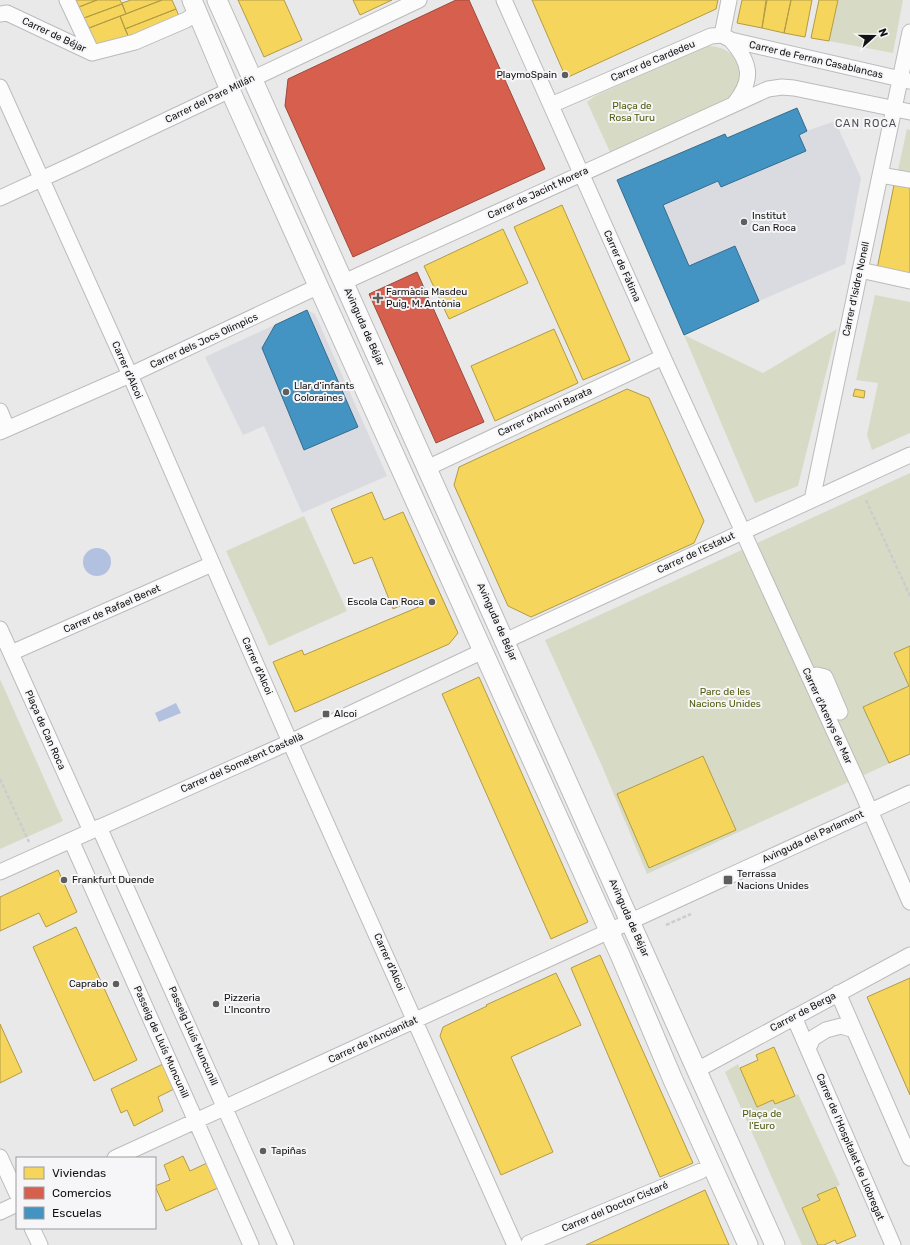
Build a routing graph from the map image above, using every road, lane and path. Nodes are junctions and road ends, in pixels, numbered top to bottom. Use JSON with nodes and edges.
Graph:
{"nodes":[{"id":1,"x":67,"y":0,"type":"edge"},
{"id":2,"x":217,"y":0,"type":"edge"},
{"id":3,"x":419,"y":0,"type":"edge"},
{"id":4,"x":504,"y":0,"type":"edge"},
{"id":5,"x":729,"y":0,"type":"edge"},
{"id":6,"x":195,"y":6,"type":"edge"},
{"id":7,"x":0,"y":14,"type":"edge"},
{"id":8,"x":910,"y":32,"type":"edge"},
{"id":9,"x":726,"y":38,"type":"junction"},
{"id":10,"x":92,"y":53,"type":"junction"},
{"id":11,"x":252,"y":78,"type":"junction"},
{"id":12,"x":905,"y":80,"type":"edge"},
{"id":13,"x":0,"y":87,"type":"edge"},
{"id":14,"x":230,"y":90,"type":"junction"},
{"id":15,"x":552,"y":105,"type":"junction"},
{"id":16,"x":733,"y":105,"type":"junction"},
{"id":17,"x":894,"y":108,"type":"junction"},
{"id":18,"x":910,"y":112,"type":"edge"},
{"id":19,"x":581,"y":173,"type":"junction"},
{"id":20,"x":880,"y":175,"type":"junction"},
{"id":21,"x":41,"y":180,"type":"junction"},
{"id":22,"x":910,"y":180,"type":"edge"},
{"id":23,"x":0,"y":198,"type":"edge"},
{"id":24,"x":860,"y":270,"type":"junction"},
{"id":25,"x":910,"y":280,"type":"edge"},
{"id":26,"x":344,"y":282,"type":"junction"},
{"id":27,"x":319,"y":286,"type":"junction"},
{"id":28,"x":663,"y":357,"type":"junction"},
{"id":29,"x":130,"y":376,"type":"junction"},
{"id":30,"x":0,"y":411,"type":"edge"},
{"id":31,"x":4,"y":430,"type":"edge"},
{"id":32,"x":910,"y":455,"type":"edge"},
{"id":33,"x":427,"y":468,"type":"junction"},
{"id":34,"x":812,"y":500,"type":"junction"},
{"id":35,"x":866,"y":500,"type":"dead end"},
{"id":36,"x":743,"y":531,"type":"junction"},
{"id":37,"x":212,"y":564,"type":"junction"},
{"id":38,"x":910,"y":596,"type":"edge"},
{"id":39,"x":0,"y":629,"type":"edge"},
{"id":40,"x":505,"y":641,"type":"junction"},
{"id":41,"x":483,"y":651,"type":"junction"},
{"id":42,"x":11,"y":653,"type":"junction"},
{"id":43,"x":809,"y":677,"type":"junction"},
{"id":44,"x":840,"y":712,"type":"dead end"},
{"id":45,"x":290,"y":742,"type":"junction"},
{"id":46,"x":0,"y":779,"type":"edge"},
{"id":47,"x":910,"y":793,"type":"edge"},
{"id":48,"x":870,"y":810,"type":"junction"},
{"id":49,"x":95,"y":829,"type":"junction"},
{"id":50,"x":71,"y":840,"type":"junction"},
{"id":51,"x":29,"y":842,"type":"dead end"},
{"id":52,"x":0,"y":872,"type":"edge"},
{"id":53,"x":910,"y":902,"type":"edge"},
{"id":54,"x":691,"y":914,"type":"dead end"},
{"id":55,"x":630,"y":921,"type":"junction"},
{"id":56,"x":666,"y":925,"type":"dead end"},
{"id":57,"x":609,"y":931,"type":"junction"},
{"id":58,"x":910,"y":955,"type":"edge"},
{"id":59,"x":838,"y":993,"type":"junction"},
{"id":60,"x":794,"y":1017,"type":"junction"},
{"id":61,"x":416,"y":1020,"type":"junction"},
{"id":62,"x":854,"y":1030,"type":"junction"},
{"id":63,"x":808,"y":1049,"type":"junction"},
{"id":64,"x":697,"y":1070,"type":"junction"},
{"id":65,"x":225,"y":1108,"type":"junction"},
{"id":66,"x":197,"y":1122,"type":"junction"},
{"id":67,"x":0,"y":1156,"type":"edge"},
{"id":68,"x":118,"y":1157,"type":"edge"},
{"id":69,"x":910,"y":1158,"type":"edge"},
{"id":70,"x":701,"y":1171,"type":"dead end"},
{"id":71,"x":16,"y":1192,"type":"edge"},
{"id":72,"x":16,"y":1204,"type":"edge"},
{"id":73,"x":0,"y":1212,"type":"edge"},
{"id":74,"x":32,"y":1229,"type":"edge"},
{"id":75,"x":522,"y":1244,"type":"edge"},
{"id":76,"x":40,"y":1245,"type":"edge"},
{"id":77,"x":251,"y":1245,"type":"edge"},
{"id":78,"x":286,"y":1245,"type":"edge"},
{"id":79,"x":748,"y":1245,"type":"edge"},
{"id":80,"x":775,"y":1245,"type":"edge"},
{"id":81,"x":892,"y":1245,"type":"edge"}],
"edges":[{"from":1,"to":10,"type":"street"},
{"from":2,"to":11,"type":"main road","name":"Avinguda de Béjar"},
{"from":3,"to":11,"type":"street","name":"Carrer del Pare Millán"},
{"from":4,"to":15,"type":"street","name":"Carrer de Fàtima"},
{"from":5,"to":9,"type":"street"},
{"from":6,"to":10,"type":"street","name":"Carrer de Béjar"},
{"from":6,"to":14,"type":"main road"},
{"from":7,"to":10,"type":"street","name":"Carrer de Béjar"},
{"from":8,"to":12,"type":"street","name":"Carrer d'Isidre Nonell"},
{"from":9,"to":12,"type":"street","name":"Carrer de Ferran Casablancas"},
{"from":9,"to":15,"type":"street","name":"Carrer de Cardedeu"},
{"from":9,"to":16,"type":"street"},
{"from":11,"to":14,"type":"main road","name":"Carrer del Pare Millán"},
{"from":11,"to":26,"type":"main road","name":"Avinguda de Béjar"},
{"from":12,"to":17,"type":"street","name":"Carrer d'Isidre Nonell"},
{"from":13,"to":21,"type":"street","name":"Carrer d'Alcoi"},
{"from":14,"to":21,"type":"street","name":"Carrer del Pare Millán"},
{"from":14,"to":27,"type":"main road"},
{"from":15,"to":19,"type":"street","name":"Carrer de Fàtima"},
{"from":16,"to":17,"type":"street"},
{"from":16,"to":19,"type":"street","name":"Carrer de Jacint Morera"},
{"from":17,"to":18,"type":"street"},
{"from":17,"to":20,"type":"street","name":"Carrer d'Isidre Nonell"},
{"from":19,"to":26,"type":"street","name":"Carrer de Jacint Morera"},
{"from":19,"to":28,"type":"street","name":"Carrer de Fàtima"},
{"from":20,"to":22,"type":"street"},
{"from":20,"to":24,"type":"street","name":"Carrer d'Isidre Nonell"},
{"from":21,"to":23,"type":"street","name":"Carrer del Pare Millán"},
{"from":21,"to":29,"type":"street","name":"Carrer d'Alcoi"},
{"from":24,"to":25,"type":"street"},
{"from":24,"to":34,"type":"street","name":"Carrer d'Isidre Nonell"},
{"from":26,"to":33,"type":"main road","name":"Avinguda de Béjar"},
{"from":27,"to":29,"type":"street","name":"Carrer dels Jocs Olimpics"},
{"from":27,"to":41,"type":"main road"},
{"from":28,"to":33,"type":"street","name":"Carrer d'Antoni Barata"},
{"from":28,"to":36,"type":"street","name":"Carrer de Fàtima"},
{"from":29,"to":31,"type":"street","name":"Carrer dels Jocs Olimpics"},
{"from":29,"to":37,"type":"street","name":"Carrer d'Alcoi"},
{"from":30,"to":31,"type":"street"},
{"from":32,"to":34,"type":"street","name":"Carrer de l'Estatut"},
{"from":33,"to":40,"type":"main road","name":"Avinguda de Béjar"},
{"from":34,"to":36,"type":"street","name":"Carrer de l'Estatut"},
{"from":35,"to":38,"type":"path"},
{"from":36,"to":40,"type":"street","name":"Carrer de l'Estatut"},
{"from":36,"to":43,"type":"street","name":"Carrer d'Arenys de Mar"},
{"from":37,"to":42,"type":"street","name":"Carrer de Rafael Benet"},
{"from":37,"to":45,"type":"street","name":"Carrer d'Alcoi"},
{"from":39,"to":42,"type":"street","name":"Plaça de Can Roca"},
{"from":40,"to":41,"type":"main road","name":"Carrer de l'Estatut"},
{"from":40,"to":55,"type":"main road","name":"Avinguda de Béjar"},
{"from":41,"to":45,"type":"street","name":"Carrer del Sometent Castellà"},
{"from":41,"to":57,"type":"main road"},
{"from":42,"to":49,"type":"street","name":"Plaça de Can Roca"},
{"from":43,"to":44,"type":"street"},
{"from":43,"to":48,"type":"street","name":"Carrer d'Arenys de Mar"},
{"from":45,"to":49,"type":"street","name":"Carrer del Sometent Castellà"},
{"from":45,"to":61,"type":"street","name":"Carrer d'Alcoi"},
{"from":46,"to":51,"type":"path"},
{"from":47,"to":48,"type":"street","name":"Avinguda del Parlament"},
{"from":48,"to":53,"type":"street","name":"Carrer d'Arenys de Mar"},
{"from":48,"to":55,"type":"street","name":"Avinguda del Parlament"},
{"from":49,"to":50,"type":"street","name":"Carrer del Sometent Castellà"},
{"from":49,"to":65,"type":"street","name":"Passeig Lluís Muncunill"},
{"from":50,"to":52,"type":"street","name":"Carrer del Sometent Castellà"},
{"from":50,"to":66,"type":"street","name":"Passeig de Lluís Muncunill"},
{"from":54,"to":56,"type":"path"},
{"from":55,"to":57,"type":"street","name":"Carrer de l'Ancianitat"},
{"from":55,"to":64,"type":"main road","name":"Avinguda de Béjar"},
{"from":57,"to":61,"type":"street","name":"Carrer de l'Ancianitat"},
{"from":57,"to":79,"type":"main road"},
{"from":58,"to":59,"type":"street","name":"Carrer de Berga"},
{"from":59,"to":60,"type":"street","name":"Carrer de Berga"},
{"from":59,"to":62,"type":"street"},
{"from":60,"to":63,"type":"street","name":"Carrer de l'Hospitalet de Llobregat"},
{"from":60,"to":64,"type":"street","name":"Carrer de Berga"},
{"from":61,"to":65,"type":"street","name":"Carrer de l'Ancianitat"},
{"from":61,"to":75,"type":"street","name":"Carrer d'Alcoi"},
{"from":62,"to":63,"type":"street"},
{"from":62,"to":69,"type":"street"},
{"from":63,"to":81,"type":"street","name":"Carrer de l'Hospitalet de Llobregat"},
{"from":64,"to":80,"type":"main road","name":"Avinguda de Béjar"},
{"from":65,"to":66,"type":"street","name":"Carrer de l'Ancianitat"},
{"from":65,"to":78,"type":"street","name":"Passeig Lluís Muncunill"},
{"from":66,"to":68,"type":"street","name":"Carrer de l'Ancianitat"},
{"from":66,"to":77,"type":"street","name":"Passeig de Lluís Muncunill"},
{"from":67,"to":71,"type":"street"},
{"from":70,"to":75,"type":"street","name":"Carrer del Doctor Cistaré"},
{"from":72,"to":73,"type":"street"},
{"from":74,"to":76,"type":"street"}]}
